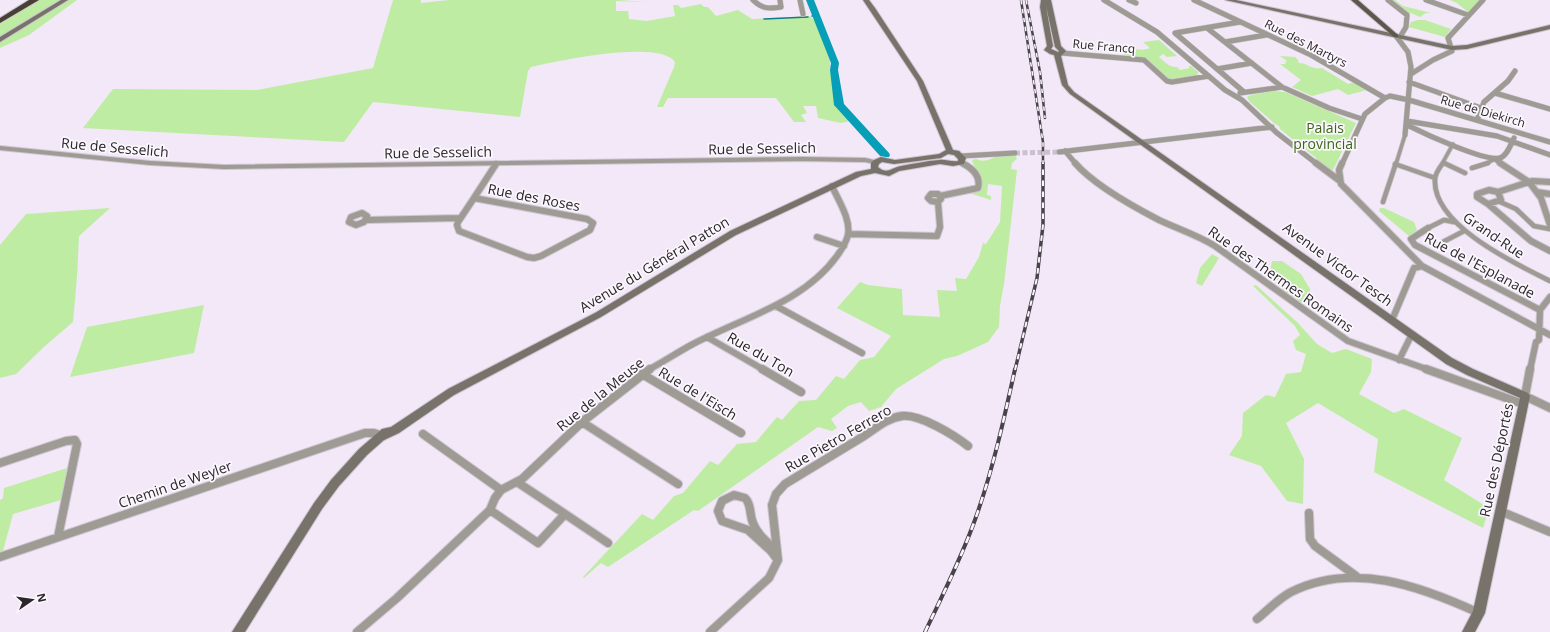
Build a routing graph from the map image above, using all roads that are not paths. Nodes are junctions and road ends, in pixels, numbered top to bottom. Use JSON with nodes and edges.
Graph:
{"nodes":[{"id":1,"x":21,"y":0,"type":"edge"},
{"id":2,"x":35,"y":0,"type":"edge"},
{"id":3,"x":64,"y":0,"type":"edge"},
{"id":4,"x":753,"y":0,"type":"edge"},
{"id":5,"x":780,"y":0,"type":"edge"},
{"id":6,"x":800,"y":0,"type":"edge"},
{"id":7,"x":866,"y":0,"type":"edge"},
{"id":8,"x":1044,"y":0,"type":"edge"},
{"id":9,"x":1048,"y":0,"type":"edge"},
{"id":10,"x":1104,"y":0,"type":"edge"},
{"id":11,"x":1129,"y":0,"type":"edge"},
{"id":12,"x":1194,"y":0,"type":"edge"},
{"id":13,"x":1228,"y":0,"type":"edge"},
{"id":14,"x":1354,"y":0,"type":"edge"},
{"id":15,"x":1388,"y":0,"type":"edge"},
{"id":16,"x":1426,"y":0,"type":"edge"},
{"id":17,"x":1483,"y":0,"type":"edge"},
{"id":18,"x":1136,"y":3,"type":"dead end"},
{"id":19,"x":0,"y":13,"type":"edge"},
{"id":20,"x":803,"y":14,"type":"dead end"},
{"id":21,"x":1468,"y":15,"type":"junction"},
{"id":22,"x":0,"y":21,"type":"edge"},
{"id":23,"x":1240,"y":22,"type":"junction"},
{"id":24,"x":1550,"y":27,"type":"edge"},
{"id":25,"x":1207,"y":28,"type":"junction"},
{"id":26,"x":1267,"y":34,"type":"junction"},
{"id":27,"x":1400,"y":35,"type":"junction"},
{"id":28,"x":0,"y":40,"type":"edge"},
{"id":29,"x":1225,"y":42,"type":"junction"},
{"id":30,"x":1452,"y":48,"type":"junction"},
{"id":31,"x":1059,"y":53,"type":"junction"},
{"id":32,"x":1252,"y":63,"type":"junction"},
{"id":33,"x":1217,"y":69,"type":"junction"},
{"id":34,"x":1515,"y":71,"type":"dead end"},
{"id":35,"x":1411,"y":74,"type":"junction"},
{"id":36,"x":1209,"y":76,"type":"junction"},
{"id":37,"x":1409,"y":82,"type":"junction"},
{"id":38,"x":1282,"y":87,"type":"junction"},
{"id":39,"x":1244,"y":92,"type":"junction"},
{"id":40,"x":1495,"y":93,"type":"junction"},
{"id":41,"x":1235,"y":96,"type":"junction"},
{"id":42,"x":1385,"y":98,"type":"junction"},
{"id":43,"x":1409,"y":100,"type":"junction"},
{"id":44,"x":1481,"y":108,"type":"junction"},
{"id":45,"x":1550,"y":110,"type":"edge"},
{"id":46,"x":1362,"y":119,"type":"junction"},
{"id":47,"x":1477,"y":120,"type":"junction"},
{"id":48,"x":1407,"y":123,"type":"junction"},
{"id":49,"x":1272,"y":127,"type":"junction"},
{"id":50,"x":1517,"y":132,"type":"junction"},
{"id":51,"x":1405,"y":135,"type":"joint"},
{"id":52,"x":1143,"y":142,"type":"junction"},
{"id":53,"x":1512,"y":142,"type":"junction"},
{"id":54,"x":1550,"y":142,"type":"edge"},
{"id":55,"x":1453,"y":144,"type":"junction"},
{"id":56,"x":0,"y":148,"type":"edge"},
{"id":57,"x":950,"y":152,"type":"junction"},
{"id":58,"x":1015,"y":153,"type":"tunnel mouth"},
{"id":59,"x":1550,"y":155,"type":"edge"},
{"id":60,"x":943,"y":159,"type":"junction"},
{"id":61,"x":961,"y":159,"type":"junction"},
{"id":62,"x":1495,"y":159,"type":"junction"},
{"id":63,"x":876,"y":162,"type":"junction"},
{"id":64,"x":1444,"y":163,"type":"junction"},
{"id":65,"x":496,"y":164,"type":"junction"},
{"id":66,"x":1396,"y":164,"type":"junction"},
{"id":67,"x":895,"y":165,"type":"junction"},
{"id":68,"x":1472,"y":168,"type":"dead end"},
{"id":69,"x":876,"y":170,"type":"junction"},
{"id":70,"x":1339,"y":170,"type":"junction"},
{"id":71,"x":1465,"y":172,"type":"dead end"},
{"id":72,"x":1328,"y":173,"type":"junction"},
{"id":73,"x":1434,"y":178,"type":"junction"},
{"id":74,"x":1340,"y":181,"type":"junction"},
{"id":75,"x":1529,"y":182,"type":"junction"},
{"id":76,"x":1550,"y":182,"type":"edge"},
{"id":77,"x":828,"y":188,"type":"junction"},
{"id":78,"x":1498,"y":192,"type":"junction"},
{"id":79,"x":1537,"y":192,"type":"junction"},
{"id":80,"x":1550,"y":194,"type":"edge"},
{"id":81,"x":473,"y":198,"type":"junction"},
{"id":82,"x":1498,"y":201,"type":"junction"},
{"id":83,"x":1383,"y":202,"type":"dead end"},
{"id":84,"x":1488,"y":204,"type":"junction"},
{"id":85,"x":1547,"y":210,"type":"edge"},
{"id":86,"x":460,"y":218,"type":"junction"},
{"id":87,"x":366,"y":220,"type":"dead end"},
{"id":88,"x":1454,"y":222,"type":"junction"},
{"id":89,"x":1550,"y":225,"type":"edge"},
{"id":90,"x":1428,"y":228,"type":"joint"},
{"id":91,"x":1550,"y":229,"type":"edge"},
{"id":92,"x":1464,"y":230,"type":"junction"},
{"id":93,"x":848,"y":234,"type":"junction"},
{"id":94,"x":817,"y":237,"type":"dead end"},
{"id":95,"x":1443,"y":242,"type":"dead end"},
{"id":96,"x":844,"y":246,"type":"junction"},
{"id":97,"x":1550,"y":251,"type":"edge"},
{"id":98,"x":1422,"y":266,"type":"junction"},
{"id":99,"x":1550,"y":281,"type":"edge"},
{"id":100,"x":1550,"y":297,"type":"edge"},
{"id":101,"x":776,"y":306,"type":"junction"},
{"id":102,"x":1540,"y":310,"type":"junction"},
{"id":103,"x":1392,"y":320,"type":"junction"},
{"id":104,"x":1525,"y":322,"type":"junction"},
{"id":105,"x":1540,"y":329,"type":"junction"},
{"id":106,"x":1412,"y":334,"type":"junction"},
{"id":107,"x":1550,"y":335,"type":"edge"},
{"id":108,"x":707,"y":337,"type":"junction"},
{"id":109,"x":1536,"y":342,"type":"junction"},
{"id":110,"x":862,"y":352,"type":"dead end"},
{"id":111,"x":1399,"y":360,"type":"junction"},
{"id":112,"x":642,"y":374,"type":"junction"},
{"id":113,"x":1502,"y":391,"type":"junction"},
{"id":114,"x":801,"y":392,"type":"dead end"},
{"id":115,"x":1524,"y":400,"type":"junction"},
{"id":116,"x":1550,"y":408,"type":"edge"},
{"id":117,"x":582,"y":422,"type":"junction"},
{"id":118,"x":741,"y":433,"type":"dead end"},
{"id":119,"x":423,"y":434,"type":"dead end"},
{"id":120,"x":379,"y":439,"type":"junction"},
{"id":121,"x":968,"y":446,"type":"dead end"},
{"id":122,"x":0,"y":463,"type":"edge"},
{"id":123,"x":517,"y":482,"type":"junction"},
{"id":124,"x":678,"y":484,"type":"dead end"},
{"id":125,"x":501,"y":490,"type":"junction"},
{"id":126,"x":490,"y":510,"type":"junction"},
{"id":127,"x":1500,"y":511,"type":"junction"},
{"id":128,"x":1309,"y":513,"type":"dead end"},
{"id":129,"x":565,"y":514,"type":"junction"},
{"id":130,"x":1550,"y":532,"type":"edge"},
{"id":131,"x":58,"y":537,"type":"junction"},
{"id":132,"x":608,"y":544,"type":"dead end"},
{"id":133,"x":776,"y":550,"type":"junction"},
{"id":134,"x":0,"y":557,"type":"edge"},
{"id":135,"x":778,"y":560,"type":"junction"},
{"id":136,"x":1356,"y":576,"type":"junction"},
{"id":137,"x":1478,"y":613,"type":"junction"},
{"id":138,"x":1257,"y":619,"type":"dead end"},
{"id":139,"x":238,"y":632,"type":"edge"},
{"id":140,"x":357,"y":632,"type":"edge"},
{"id":141,"x":710,"y":632,"type":"edge"},
{"id":142,"x":1468,"y":632,"type":"edge"}],
"edges":[{"from":1,"to":19,"type":"highway"},
{"from":2,"to":22,"type":"highway"},
{"from":3,"to":28,"type":"main road"},
{"from":4,"to":5,"type":"street"},
{"from":6,"to":20,"type":"street"},
{"from":7,"to":57,"type":"main road"},
{"from":8,"to":31,"type":"main road"},
{"from":9,"to":31,"type":"main road","name":"Avenue Victor Tesch"},
{"from":10,"to":36,"type":"street"},
{"from":11,"to":18,"type":"street"},
{"from":12,"to":23,"type":"street","name":"Rue des Martyrs"},
{"from":13,"to":27,"type":"main road"},
{"from":14,"to":27,"type":"main road"},
{"from":15,"to":27,"type":"street"},
{"from":16,"to":21,"type":"street"},
{"from":17,"to":21,"type":"street"},
{"from":21,"to":30,"type":"street"},
{"from":23,"to":25,"type":"street"},
{"from":23,"to":26,"type":"street","name":"Rue des Martyrs"},
{"from":24,"to":30,"type":"main road"},
{"from":25,"to":29,"type":"street"},
{"from":25,"to":33,"type":"street"},
{"from":26,"to":29,"type":"street"},
{"from":26,"to":42,"type":"street","name":"Rue des Martyrs"},
{"from":27,"to":30,"type":"main road"},
{"from":27,"to":35,"type":"street"},
{"from":29,"to":32,"type":"street"},
{"from":30,"to":35,"type":"street"},
{"from":31,"to":36,"type":"street","name":"Rue Francq"},
{"from":31,"to":52,"type":"main road","name":"Avenue Victor Tesch"},
{"from":32,"to":33,"type":"street"},
{"from":32,"to":38,"type":"street"},
{"from":33,"to":39,"type":"street"},
{"from":34,"to":40,"type":"street"},
{"from":35,"to":37,"type":"street"},
{"from":36,"to":41,"type":"street"},
{"from":37,"to":43,"type":"street"},
{"from":37,"to":44,"type":"street"},
{"from":38,"to":39,"type":"street"},
{"from":38,"to":46,"type":"street"},
{"from":39,"to":41,"type":"street"},
{"from":40,"to":44,"type":"street"},
{"from":40,"to":45,"type":"street"},
{"from":41,"to":49,"type":"street"},
{"from":42,"to":43,"type":"street","name":"Rue des Martyrs"},
{"from":42,"to":46,"type":"street"},
{"from":43,"to":47,"type":"street","name":"Rue de Diekirch"},
{"from":43,"to":48,"type":"street"},
{"from":44,"to":47,"type":"street"},
{"from":46,"to":70,"type":"street"},
{"from":47,"to":50,"type":"street","name":"Rue de Diekirch"},
{"from":48,"to":51,"type":"street"},
{"from":48,"to":53,"type":"street"},
{"from":48,"to":55,"type":"street"},
{"from":49,"to":52,"type":"street"},
{"from":49,"to":72,"type":"street"},
{"from":50,"to":53,"type":"street"},
{"from":50,"to":54,"type":"street","name":"Rue de Diekirch"},
{"from":51,"to":66,"type":"street"},
{"from":52,"to":103,"type":"main road","name":"Avenue Victor Tesch"},
{"from":52,"to":111,"type":"street","name":"Rue des Thermes Romains"},
{"from":53,"to":59,"type":"street"},
{"from":53,"to":62,"type":"street"},
{"from":55,"to":62,"type":"street"},
{"from":55,"to":64,"type":"street"},
{"from":56,"to":65,"type":"street","name":"Rue de Sesselich"},
{"from":57,"to":60,"type":"main road"},
{"from":57,"to":61,"type":"main road"},
{"from":58,"to":61,"type":"street"},
{"from":60,"to":61,"type":"main road"},
{"from":60,"to":67,"type":"main road"},
{"from":61,"to":93,"type":"street"},
{"from":62,"to":68,"type":"street"},
{"from":62,"to":75,"type":"street"},
{"from":63,"to":65,"type":"street","name":"Rue de Sesselich"},
{"from":63,"to":67,"type":"main road"},
{"from":63,"to":69,"type":"main road"},
{"from":64,"to":71,"type":"street"},
{"from":64,"to":73,"type":"street"},
{"from":65,"to":81,"type":"street","name":"Rue des Roses"},
{"from":66,"to":73,"type":"street"},
{"from":66,"to":83,"type":"street"},
{"from":67,"to":69,"type":"main road"},
{"from":69,"to":77,"type":"main road","name":"Avenue du Général Patton"},
{"from":70,"to":72,"type":"street"},
{"from":70,"to":74,"type":"street"},
{"from":72,"to":74,"type":"street"},
{"from":73,"to":88,"type":"street","name":"Grand-Rue"},
{"from":74,"to":98,"type":"street"},
{"from":75,"to":76,"type":"street"},
{"from":75,"to":78,"type":"street"},
{"from":75,"to":79,"type":"street"},
{"from":77,"to":93,"type":"street","name":"Rue de la Meuse"},
{"from":77,"to":120,"type":"main road","name":"Avenue du Général Patton"},
{"from":78,"to":82,"type":"street"},
{"from":78,"to":84,"type":"street"},
{"from":79,"to":80,"type":"street"},
{"from":79,"to":85,"type":"street"},
{"from":81,"to":86,"type":"street","name":"Rue des Roses"},
{"from":81,"to":86,"type":"street","name":"Rue des Roses"},
{"from":82,"to":84,"type":"street"},
{"from":82,"to":91,"type":"street"},
{"from":84,"to":97,"type":"street"},
{"from":85,"to":89,"type":"street"},
{"from":86,"to":87,"type":"street"},
{"from":88,"to":90,"type":"street"},
{"from":88,"to":92,"type":"street","name":"Grand-Rue"},
{"from":90,"to":102,"type":"street","name":"Rue de l'Esplanade"},
{"from":92,"to":95,"type":"street"},
{"from":92,"to":99,"type":"street","name":"Grand-Rue"},
{"from":93,"to":96,"type":"street","name":"Rue de la Meuse"},
{"from":94,"to":96,"type":"street"},
{"from":96,"to":101,"type":"street","name":"Rue de la Meuse"},
{"from":98,"to":103,"type":"street"},
{"from":98,"to":104,"type":"street"},
{"from":100,"to":102,"type":"street"},
{"from":101,"to":108,"type":"street","name":"Rue de la Meuse"},
{"from":101,"to":110,"type":"street"},
{"from":102,"to":105,"type":"street","name":"Rue des Déportés"},
{"from":103,"to":106,"type":"main road","name":"Avenue Victor Tesch"},
{"from":104,"to":105,"type":"street"},
{"from":104,"to":109,"type":"street"},
{"from":105,"to":107,"type":"street"},
{"from":105,"to":109,"type":"street","name":"Rue des Déportés"},
{"from":106,"to":111,"type":"street"},
{"from":106,"to":113,"type":"main road","name":"Avenue Victor Tesch"},
{"from":108,"to":112,"type":"street","name":"Rue de la Meuse"},
{"from":108,"to":114,"type":"street","name":"Rue du Ton"},
{"from":109,"to":115,"type":"street","name":"Rue des Déportés"},
{"from":111,"to":113,"type":"street","name":"Rue des Thermes Romains"},
{"from":112,"to":117,"type":"street","name":"Rue de la Meuse"},
{"from":112,"to":118,"type":"street","name":"Rue de l'Eisch"},
{"from":113,"to":115,"type":"main road","name":"Avenue Victor Tesch"},
{"from":115,"to":116,"type":"street"},
{"from":115,"to":127,"type":"main road","name":"Rue des Déportés"},
{"from":117,"to":123,"type":"street","name":"Rue de la Meuse"},
{"from":117,"to":124,"type":"street"},
{"from":119,"to":125,"type":"street"},
{"from":120,"to":131,"type":"street","name":"Chemin de Weyler"},
{"from":120,"to":139,"type":"main road","name":"Avenue du Général Patton"},
{"from":121,"to":133,"type":"street","name":"Rue Pietro Ferrero"},
{"from":122,"to":131,"type":"street"},
{"from":123,"to":125,"type":"street","name":"Rue de la Meuse"},
{"from":123,"to":129,"type":"street"},
{"from":125,"to":126,"type":"street"},
{"from":126,"to":129,"type":"street"},
{"from":126,"to":140,"type":"street"},
{"from":127,"to":130,"type":"street"},
{"from":127,"to":137,"type":"main road","name":"Rue des Déportés"},
{"from":128,"to":136,"type":"street"},
{"from":129,"to":132,"type":"street"},
{"from":131,"to":134,"type":"street","name":"Chemin de Weyler"},
{"from":133,"to":135,"type":"street","name":"Rue Pietro Ferrero"},
{"from":133,"to":135,"type":"street"},
{"from":135,"to":141,"type":"street"},
{"from":136,"to":137,"type":"street"},
{"from":136,"to":138,"type":"street"},
{"from":137,"to":142,"type":"main road","name":"Rue des Déportés"}]}
